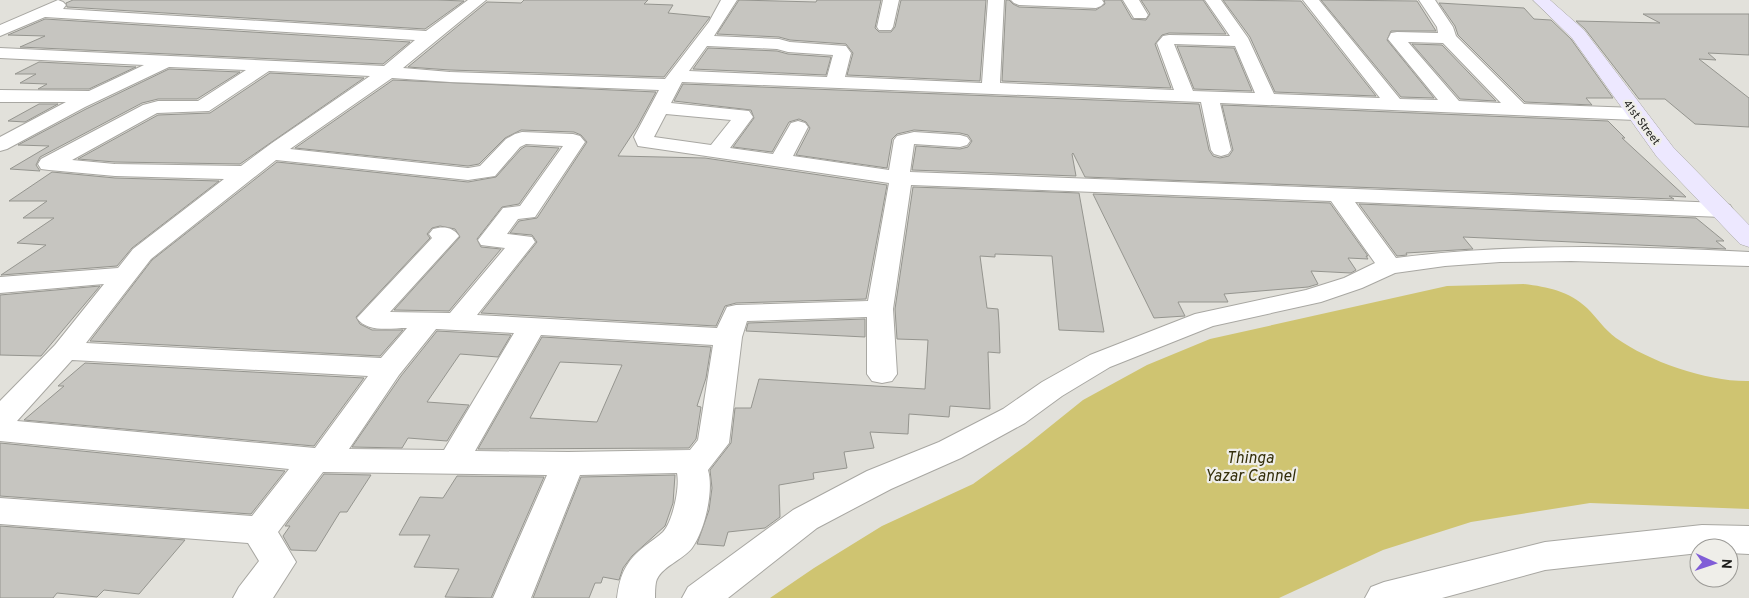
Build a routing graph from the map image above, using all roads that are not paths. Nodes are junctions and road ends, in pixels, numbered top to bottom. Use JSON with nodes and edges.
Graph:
{"nodes":[{"id":1,"x":478,"y":0,"type":"edge"},
{"id":2,"x":729,"y":0,"type":"edge"},
{"id":3,"x":891,"y":0,"type":"edge"},
{"id":4,"x":996,"y":0,"type":"edge"},
{"id":5,"x":1018,"y":0,"type":"edge"},
{"id":6,"x":1131,"y":0,"type":"edge"},
{"id":7,"x":1213,"y":0,"type":"edge"},
{"id":8,"x":1311,"y":0,"type":"edge"},
{"id":9,"x":1427,"y":0,"type":"edge"},
{"id":10,"x":1541,"y":0,"type":"edge"},
{"id":11,"x":107,"y":2,"type":"dead end"},
{"id":12,"x":1096,"y":3,"type":"dead end"},
{"id":13,"x":144,"y":4,"type":"dead end"},
{"id":14,"x":71,"y":7,"type":"edge"},
{"id":15,"x":1140,"y":15,"type":"dead end"},
{"id":16,"x":120,"y":16,"type":"junction"},
{"id":17,"x":885,"y":27,"type":"dead end"},
{"id":18,"x":0,"y":31,"type":"edge"},
{"id":19,"x":430,"y":36,"type":"junction"},
{"id":20,"x":1448,"y":38,"type":"junction"},
{"id":21,"x":702,"y":41,"type":"junction"},
{"id":22,"x":1241,"y":41,"type":"junction"},
{"id":23,"x":0,"y":53,"type":"edge"},
{"id":24,"x":168,"y":61,"type":"junction"},
{"id":25,"x":265,"y":66,"type":"junction"},
{"id":26,"x":388,"y":72,"type":"junction"},
{"id":27,"x":673,"y":80,"type":"junction"},
{"id":28,"x":834,"y":82,"type":"junction"},
{"id":29,"x":991,"y":87,"type":"junction"},
{"id":30,"x":0,"y":96,"type":"edge"},
{"id":31,"x":92,"y":96,"type":"junction"},
{"id":32,"x":1186,"y":96,"type":"junction"},
{"id":33,"x":1209,"y":97,"type":"junction"},
{"id":34,"x":1267,"y":99,"type":"junction"},
{"id":35,"x":1394,"y":104,"type":"junction"},
{"id":36,"x":1454,"y":107,"type":"junction"},
{"id":37,"x":659,"y":108,"type":"junction"},
{"id":38,"x":1518,"y":109,"type":"junction"},
{"id":39,"x":1636,"y":114,"type":"junction"},
{"id":40,"x":798,"y":127,"type":"dead end"},
{"id":41,"x":960,"y":141,"type":"dead end"},
{"id":42,"x":0,"y":145,"type":"edge"},
{"id":43,"x":1221,"y":150,"type":"dead end"},
{"id":44,"x":716,"y":152,"type":"junction"},
{"id":45,"x":272,"y":153,"type":"junction"},
{"id":46,"x":780,"y":160,"type":"junction"},
{"id":47,"x":247,"y":173,"type":"junction"},
{"id":48,"x":900,"y":177,"type":"junction"},
{"id":49,"x":1338,"y":196,"type":"junction"},
{"id":50,"x":1722,"y":210,"type":"junction"},
{"id":51,"x":441,"y":234,"type":"dead end"},
{"id":52,"x":1749,"y":239,"type":"edge"},
{"id":53,"x":1749,"y":259,"type":"edge"},
{"id":54,"x":1389,"y":266,"type":"junction"},
{"id":55,"x":126,"y":275,"type":"junction"},
{"id":56,"x":0,"y":285,"type":"edge"},
{"id":57,"x":880,"y":309,"type":"junction"},
{"id":58,"x":429,"y":320,"type":"junction"},
{"id":59,"x":458,"y":321,"type":"junction"},
{"id":60,"x":532,"y":326,"type":"junction"},
{"id":61,"x":728,"y":337,"type":"junction"},
{"id":62,"x":65,"y":352,"type":"junction"},
{"id":63,"x":389,"y":368,"type":"junction"},
{"id":64,"x":882,"y":374,"type":"dead end"},
{"id":65,"x":0,"y":420,"type":"edge"},
{"id":66,"x":0,"y":430,"type":"edge"},
{"id":67,"x":319,"y":460,"type":"junction"},
{"id":68,"x":453,"y":462,"type":"junction"},
{"id":69,"x":690,"y":462,"type":"junction"},
{"id":70,"x":568,"y":464,"type":"junction"},
{"id":71,"x":0,"y":511,"type":"edge"},
{"id":72,"x":261,"y":530,"type":"junction"},
{"id":73,"x":1749,"y":540,"type":"edge"},
{"id":74,"x":252,"y":598,"type":"edge"},
{"id":75,"x":512,"y":598,"type":"edge"},
{"id":76,"x":636,"y":598,"type":"edge"},
{"id":77,"x":701,"y":598,"type":"edge"},
{"id":78,"x":1384,"y":598,"type":"edge"}],
"edges":[{"from":1,"to":19,"type":"street"},
{"from":2,"to":21,"type":"street"},
{"from":3,"to":17,"type":"street"},
{"from":4,"to":29,"type":"street"},
{"from":5,"to":12,"type":"street"},
{"from":6,"to":15,"type":"street"},
{"from":7,"to":22,"type":"street"},
{"from":8,"to":35,"type":"street"},
{"from":9,"to":20,"type":"street"},
{"from":10,"to":39,"type":"main road","name":"41st Street"},
{"from":11,"to":14,"type":"street"},
{"from":13,"to":16,"type":"street"},
{"from":14,"to":16,"type":"street"},
{"from":14,"to":18,"type":"street"},
{"from":16,"to":19,"type":"street"},
{"from":19,"to":26,"type":"street"},
{"from":20,"to":36,"type":"street"},
{"from":20,"to":38,"type":"street"},
{"from":21,"to":27,"type":"street"},
{"from":21,"to":28,"type":"street"},
{"from":22,"to":32,"type":"street"},
{"from":22,"to":34,"type":"street"},
{"from":23,"to":24,"type":"street"},
{"from":24,"to":25,"type":"street"},
{"from":24,"to":31,"type":"street"},
{"from":25,"to":26,"type":"street"},
{"from":25,"to":47,"type":"street"},
{"from":26,"to":27,"type":"street"},
{"from":26,"to":45,"type":"street"},
{"from":27,"to":28,"type":"street"},
{"from":27,"to":37,"type":"street"},
{"from":28,"to":29,"type":"street"},
{"from":29,"to":32,"type":"street"},
{"from":30,"to":31,"type":"street"},
{"from":31,"to":42,"type":"street"},
{"from":32,"to":33,"type":"street"},
{"from":33,"to":34,"type":"street"},
{"from":33,"to":43,"type":"street"},
{"from":34,"to":35,"type":"street"},
{"from":35,"to":36,"type":"street"},
{"from":36,"to":38,"type":"street"},
{"from":37,"to":44,"type":"street"},
{"from":37,"to":44,"type":"street"},
{"from":38,"to":39,"type":"street"},
{"from":39,"to":50,"type":"main road","name":"41st Street"},
{"from":40,"to":46,"type":"street"},
{"from":41,"to":48,"type":"street"},
{"from":44,"to":46,"type":"street"},
{"from":45,"to":47,"type":"street"},
{"from":45,"to":59,"type":"street"},
{"from":46,"to":48,"type":"street"},
{"from":47,"to":55,"type":"street"},
{"from":48,"to":49,"type":"street"},
{"from":48,"to":57,"type":"street"},
{"from":49,"to":50,"type":"street"},
{"from":49,"to":54,"type":"street"},
{"from":50,"to":52,"type":"main road","name":"41st Street"},
{"from":51,"to":58,"type":"street"},
{"from":53,"to":54,"type":"street"},
{"from":54,"to":77,"type":"street"},
{"from":55,"to":56,"type":"street"},
{"from":55,"to":62,"type":"street"},
{"from":57,"to":61,"type":"street"},
{"from":57,"to":64,"type":"street"},
{"from":58,"to":59,"type":"street"},
{"from":58,"to":63,"type":"street"},
{"from":59,"to":60,"type":"street"},
{"from":60,"to":61,"type":"street"},
{"from":60,"to":68,"type":"street"},
{"from":61,"to":69,"type":"street"},
{"from":62,"to":63,"type":"street"},
{"from":62,"to":65,"type":"street"},
{"from":63,"to":67,"type":"street"},
{"from":66,"to":67,"type":"street"},
{"from":67,"to":68,"type":"street"},
{"from":67,"to":72,"type":"street"},
{"from":68,"to":70,"type":"street"},
{"from":69,"to":70,"type":"street"},
{"from":69,"to":76,"type":"street"},
{"from":70,"to":75,"type":"street"},
{"from":71,"to":72,"type":"street"},
{"from":72,"to":74,"type":"street"},
{"from":73,"to":78,"type":"street"}]}
